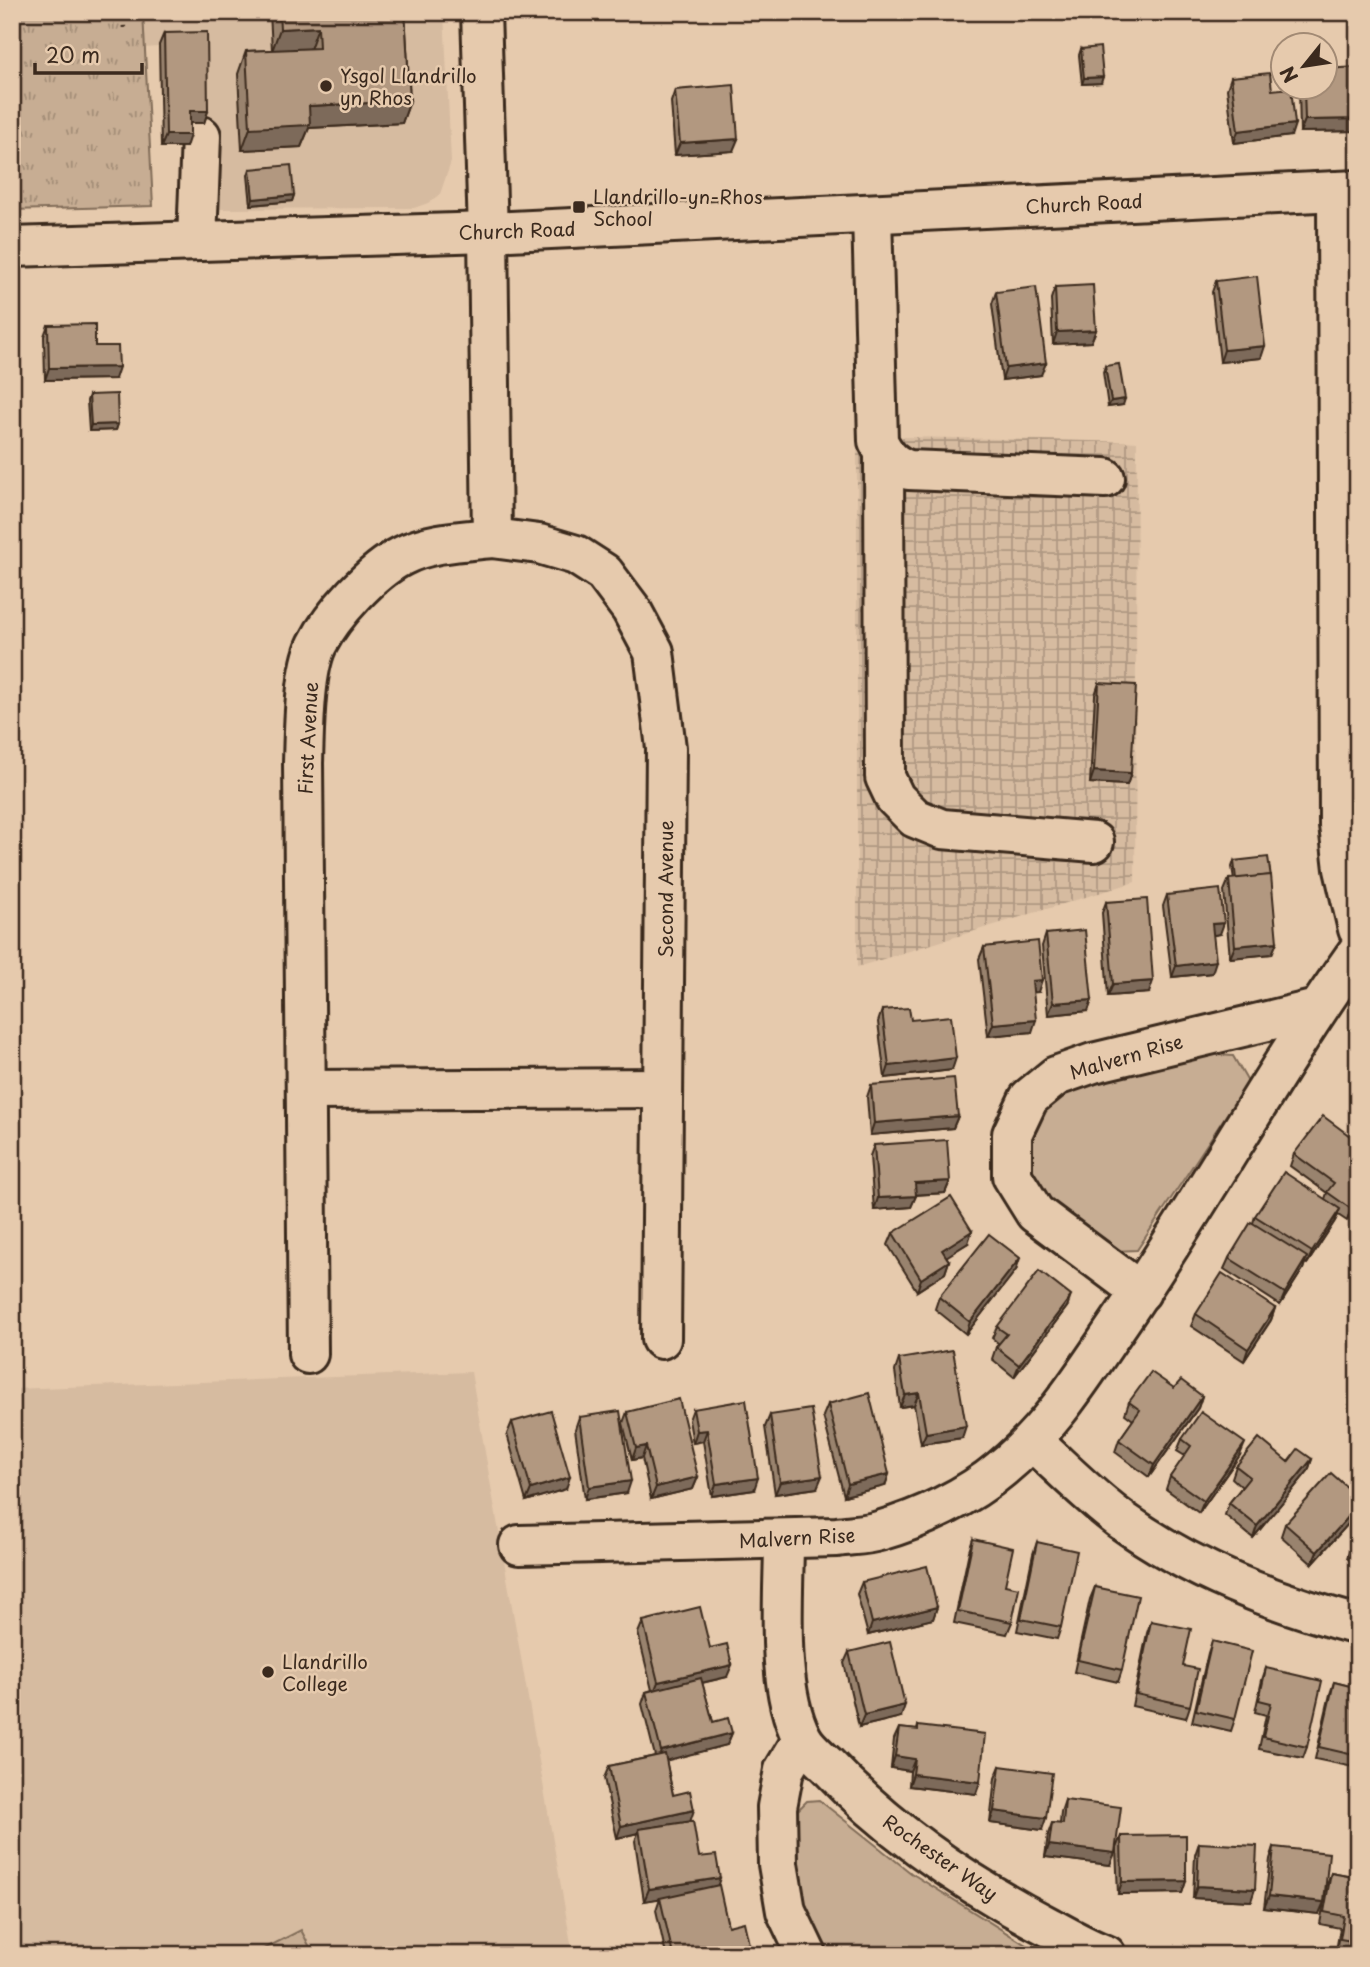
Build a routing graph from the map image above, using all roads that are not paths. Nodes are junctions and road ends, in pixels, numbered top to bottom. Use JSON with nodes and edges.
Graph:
{"nodes":[{"id":1,"x":481,"y":12,"type":"edge"},
{"id":2,"x":201,"y":136,"type":"dead end"},
{"id":3,"x":1347,"y":190,"type":"edge"},
{"id":4,"x":872,"y":214,"type":"junction"},
{"id":5,"x":488,"y":232,"type":"junction"},
{"id":6,"x":197,"y":241,"type":"junction"},
{"id":7,"x":12,"y":247,"type":"edge"},
{"id":8,"x":884,"y":453,"type":"junction"},
{"id":9,"x":1105,"y":478,"type":"dead end"},
{"id":10,"x":492,"y":538,"type":"junction"},
{"id":11,"x":1348,"y":830,"type":"edge"},
{"id":12,"x":1094,"y":842,"type":"dead end"},
{"id":13,"x":1358,"y":929,"type":"edge"},
{"id":14,"x":1358,"y":951,"type":"edge"},
{"id":15,"x":1317,"y":1009,"type":"junction"},
{"id":16,"x":663,"y":1088,"type":"junction"},
{"id":17,"x":306,"y":1090,"type":"junction"},
{"id":18,"x":1141,"y":1292,"type":"junction"},
{"id":19,"x":661,"y":1339,"type":"dead end"},
{"id":20,"x":308,"y":1354,"type":"dead end"},
{"id":21,"x":1032,"y":1441,"type":"junction"},
{"id":22,"x":784,"y":1539,"type":"junction"},
{"id":23,"x":519,"y":1545,"type":"dead end"},
{"id":24,"x":1358,"y":1625,"type":"edge"},
{"id":25,"x":802,"y":1740,"type":"junction"},
{"id":26,"x":1099,"y":1954,"type":"edge"},
{"id":27,"x":807,"y":1955,"type":"edge"}],
"edges":[{"from":1,"to":5,"type":"street"},
{"from":2,"to":6,"type":"street"},
{"from":3,"to":4,"type":"street","name":"Church Road"},
{"from":3,"to":11,"type":"street"},
{"from":4,"to":5,"type":"street","name":"Church Road"},
{"from":4,"to":8,"type":"street"},
{"from":5,"to":6,"type":"street","name":"Church Road"},
{"from":5,"to":10,"type":"street"},
{"from":6,"to":7,"type":"street","name":"Church Road"},
{"from":8,"to":9,"type":"street"},
{"from":8,"to":12,"type":"street"},
{"from":10,"to":16,"type":"street","name":"Second Avenue"},
{"from":10,"to":17,"type":"street","name":"First Avenue"},
{"from":11,"to":13,"type":"street"},
{"from":14,"to":15,"type":"street","name":"Malvern Rise"},
{"from":15,"to":18,"type":"street","name":"Malvern Rise"},
{"from":15,"to":18,"type":"street","name":"Malvern Rise"},
{"from":16,"to":17,"type":"street"},
{"from":16,"to":19,"type":"street","name":"Second Avenue"},
{"from":17,"to":20,"type":"street","name":"First Avenue"},
{"from":18,"to":21,"type":"street","name":"Malvern Rise"},
{"from":21,"to":22,"type":"street","name":"Malvern Rise"},
{"from":21,"to":24,"type":"street"},
{"from":22,"to":23,"type":"street","name":"Malvern Rise"},
{"from":22,"to":25,"type":"street","name":"Rochester Way"},
{"from":25,"to":26,"type":"street","name":"Rochester Way"},
{"from":25,"to":27,"type":"street"}]}
